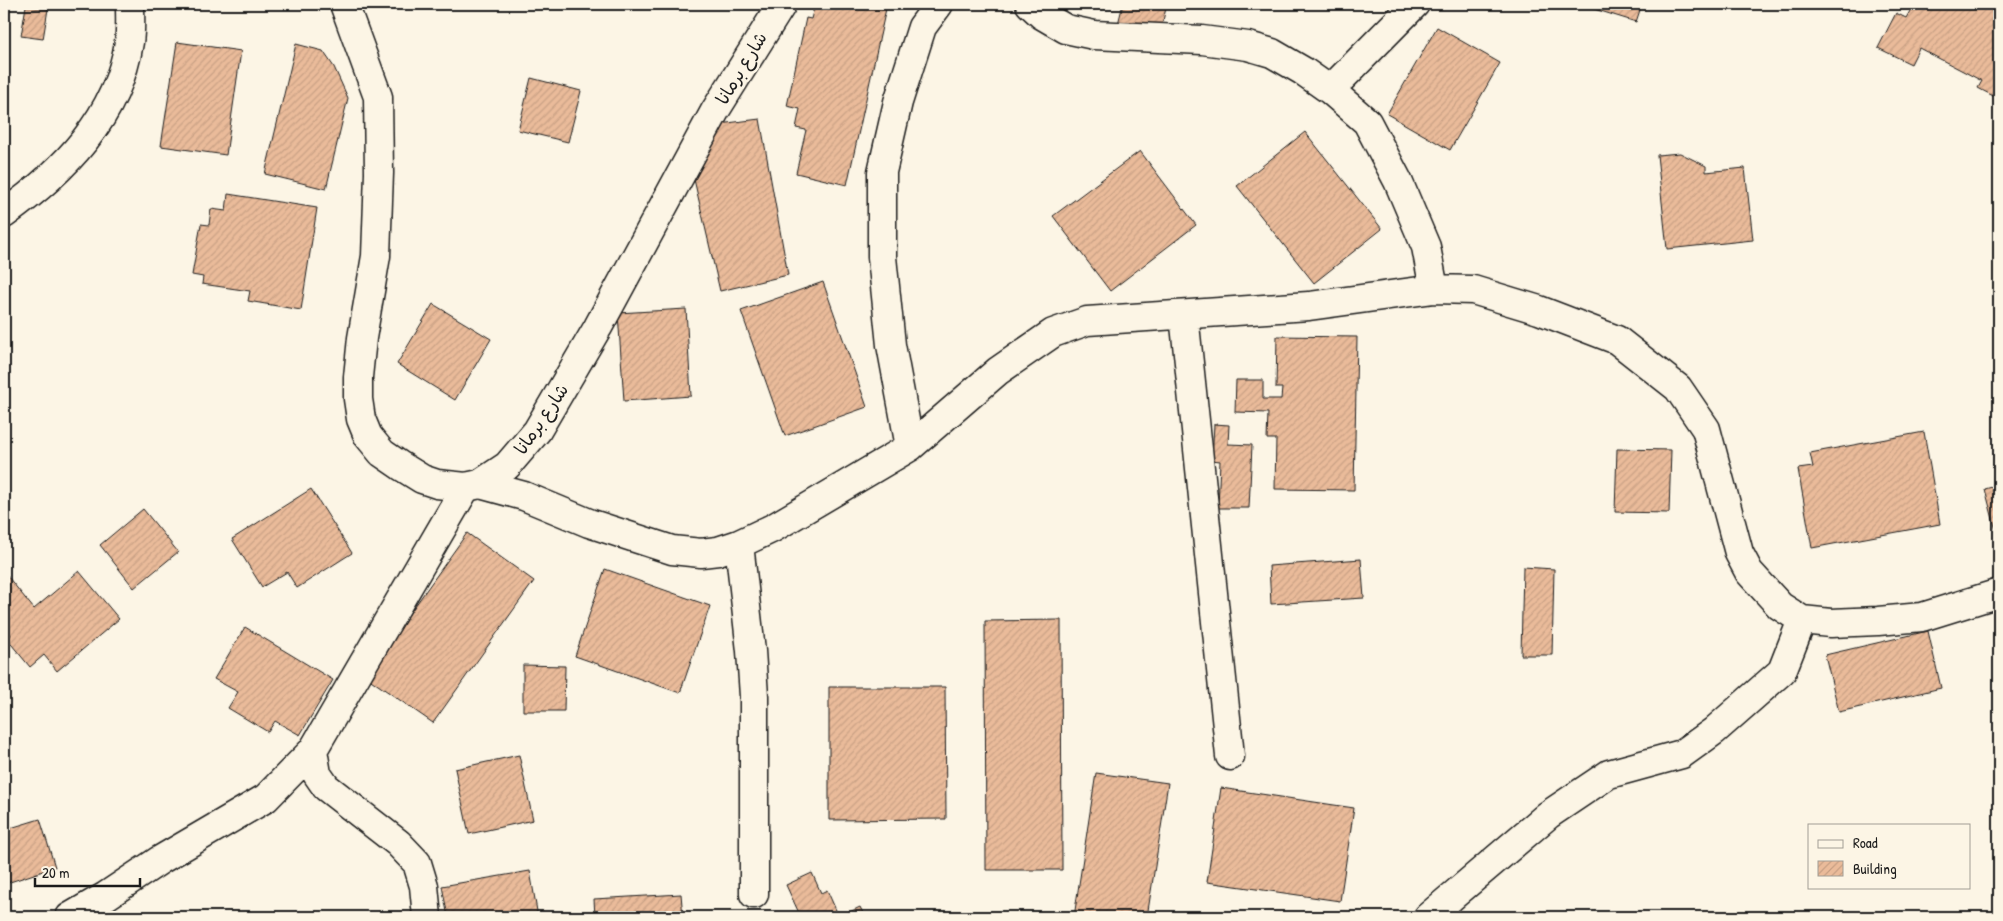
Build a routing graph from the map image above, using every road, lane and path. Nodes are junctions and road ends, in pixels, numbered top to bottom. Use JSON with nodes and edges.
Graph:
{"nodes":[{"id":1,"x":130,"y":4,"type":"edge"},
{"id":2,"x":344,"y":4,"type":"edge"},
{"id":3,"x":782,"y":4,"type":"edge"},
{"id":4,"x":940,"y":4,"type":"edge"},
{"id":5,"x":1030,"y":4,"type":"edge"},
{"id":6,"x":1415,"y":4,"type":"edge"},
{"id":7,"x":1330,"y":90,"type":"junction"},
{"id":8,"x":4,"y":214,"type":"edge"},
{"id":9,"x":1434,"y":289,"type":"junction"},
{"id":10,"x":1184,"y":315,"type":"junction"},
{"id":11,"x":910,"y":447,"type":"junction"},
{"id":12,"x":473,"y":485,"type":"junction"},
{"id":13,"x":740,"y":544,"type":"junction"},
{"id":14,"x":1999,"y":593,"type":"edge"},
{"id":15,"x":1802,"y":620,"type":"junction"},
{"id":16,"x":313,"y":750,"type":"junction"},
{"id":17,"x":1230,"y":756,"type":"dead end"},
{"id":18,"x":754,"y":894,"type":"dead end"},
{"id":19,"x":70,"y":917,"type":"edge"},
{"id":20,"x":427,"y":917,"type":"edge"},
{"id":21,"x":1428,"y":917,"type":"edge"}],
"edges":[{"from":1,"to":8,"type":"street"},
{"from":2,"to":12,"type":"street"},
{"from":3,"to":12,"type":"street","name":"شارع برمانا"},
{"from":4,"to":11,"type":"street"},
{"from":5,"to":7,"type":"street"},
{"from":6,"to":7,"type":"street"},
{"from":7,"to":9,"type":"street"},
{"from":9,"to":10,"type":"street"},
{"from":9,"to":15,"type":"street"},
{"from":10,"to":11,"type":"street"},
{"from":10,"to":17,"type":"street"},
{"from":11,"to":13,"type":"street"},
{"from":12,"to":13,"type":"street"},
{"from":12,"to":16,"type":"street"},
{"from":13,"to":18,"type":"street"},
{"from":14,"to":15,"type":"street"},
{"from":15,"to":21,"type":"street"},
{"from":16,"to":19,"type":"street"},
{"from":16,"to":20,"type":"street"}]}
